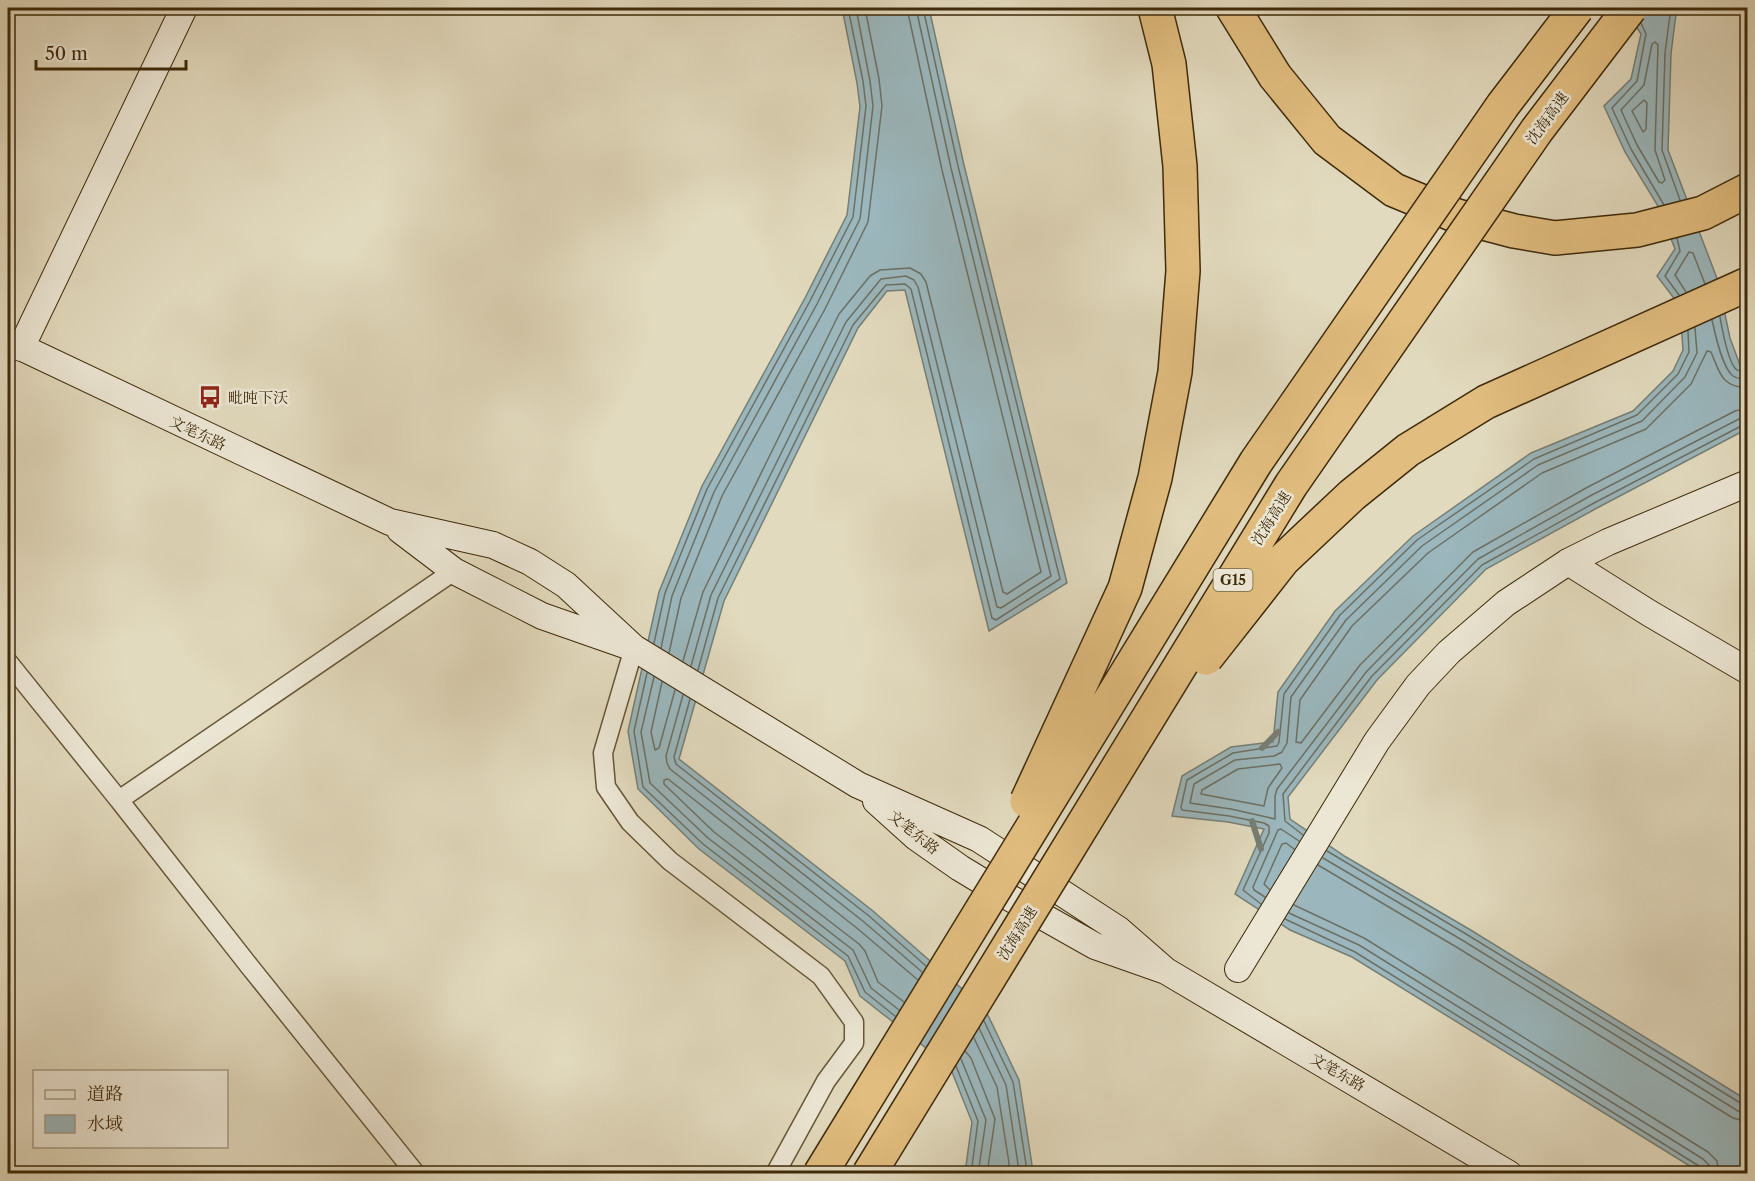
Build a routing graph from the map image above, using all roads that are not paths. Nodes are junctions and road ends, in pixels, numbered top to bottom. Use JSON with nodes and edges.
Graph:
{"nodes":[{"id":1,"x":184,"y":8,"type":"edge"},
{"id":2,"x":1155,"y":8,"type":"edge"},
{"id":3,"x":1233,"y":8,"type":"edge"},
{"id":4,"x":1577,"y":8,"type":"edge"},
{"id":5,"x":1630,"y":8,"type":"edge"},
{"id":6,"x":1748,"y":190,"type":"edge"},
{"id":7,"x":1748,"y":284,"type":"edge"},
{"id":8,"x":14,"y":345,"type":"edge"},
{"id":9,"x":1748,"y":483,"type":"edge"},
{"id":10,"x":390,"y":522,"type":"junction"},
{"id":11,"x":1568,"y":562,"type":"junction"},
{"id":12,"x":454,"y":571,"type":"junction"},
{"id":13,"x":634,"y":648,"type":"junction"},
{"id":14,"x":8,"y":663,"type":"edge"},
{"id":15,"x":1748,"y":671,"type":"edge"},
{"id":16,"x":858,"y":785,"type":"junction"},
{"id":17,"x":119,"y":800,"type":"junction"},
{"id":18,"x":967,"y":933,"type":"junction"},
{"id":19,"x":1016,"y":934,"type":"junction"},
{"id":20,"x":1238,"y":969,"type":"dead end"},
{"id":21,"x":1166,"y":971,"type":"junction"},
{"id":22,"x":416,"y":1173,"type":"edge"},
{"id":23,"x":776,"y":1173,"type":"edge"},
{"id":24,"x":820,"y":1173,"type":"edge"},
{"id":25,"x":869,"y":1173,"type":"edge"},
{"id":26,"x":1509,"y":1173,"type":"edge"}],
"edges":[{"from":1,"to":8,"type":"main road"},
{"from":2,"to":18,"type":"highway","bridge":true},
{"from":3,"to":6,"type":"highway"},
{"from":4,"to":18,"type":"highway","number":"G15","bridge":true},
{"from":5,"to":19,"type":"highway","name":"沈海高速","number":"G15","bridge":true},
{"from":7,"to":19,"type":"highway","bridge":true},
{"from":8,"to":10,"type":"main road","name":"文笔东路"},
{"from":9,"to":11,"type":"main road"},
{"from":10,"to":12,"type":"main road","name":"文笔东路"},
{"from":10,"to":13,"type":"main road","name":"文笔东路"},
{"from":11,"to":15,"type":"main road"},
{"from":11,"to":20,"type":"main road"},
{"from":12,"to":13,"type":"main road","name":"文笔东路"},
{"from":12,"to":17,"type":"street"},
{"from":13,"to":16,"type":"main road","name":"文笔东路"},
{"from":13,"to":23,"type":"street"},
{"from":14,"to":17,"type":"street"},
{"from":16,"to":21,"type":"main road","name":"文笔东路"},
{"from":16,"to":21,"type":"main road","name":"文笔东路"},
{"from":17,"to":22,"type":"street"},
{"from":18,"to":24,"type":"highway","number":"G15","bridge":true},
{"from":19,"to":25,"type":"highway","name":"沈海高速","number":"G15","bridge":true},
{"from":21,"to":26,"type":"main road","name":"文笔东路"}]}
